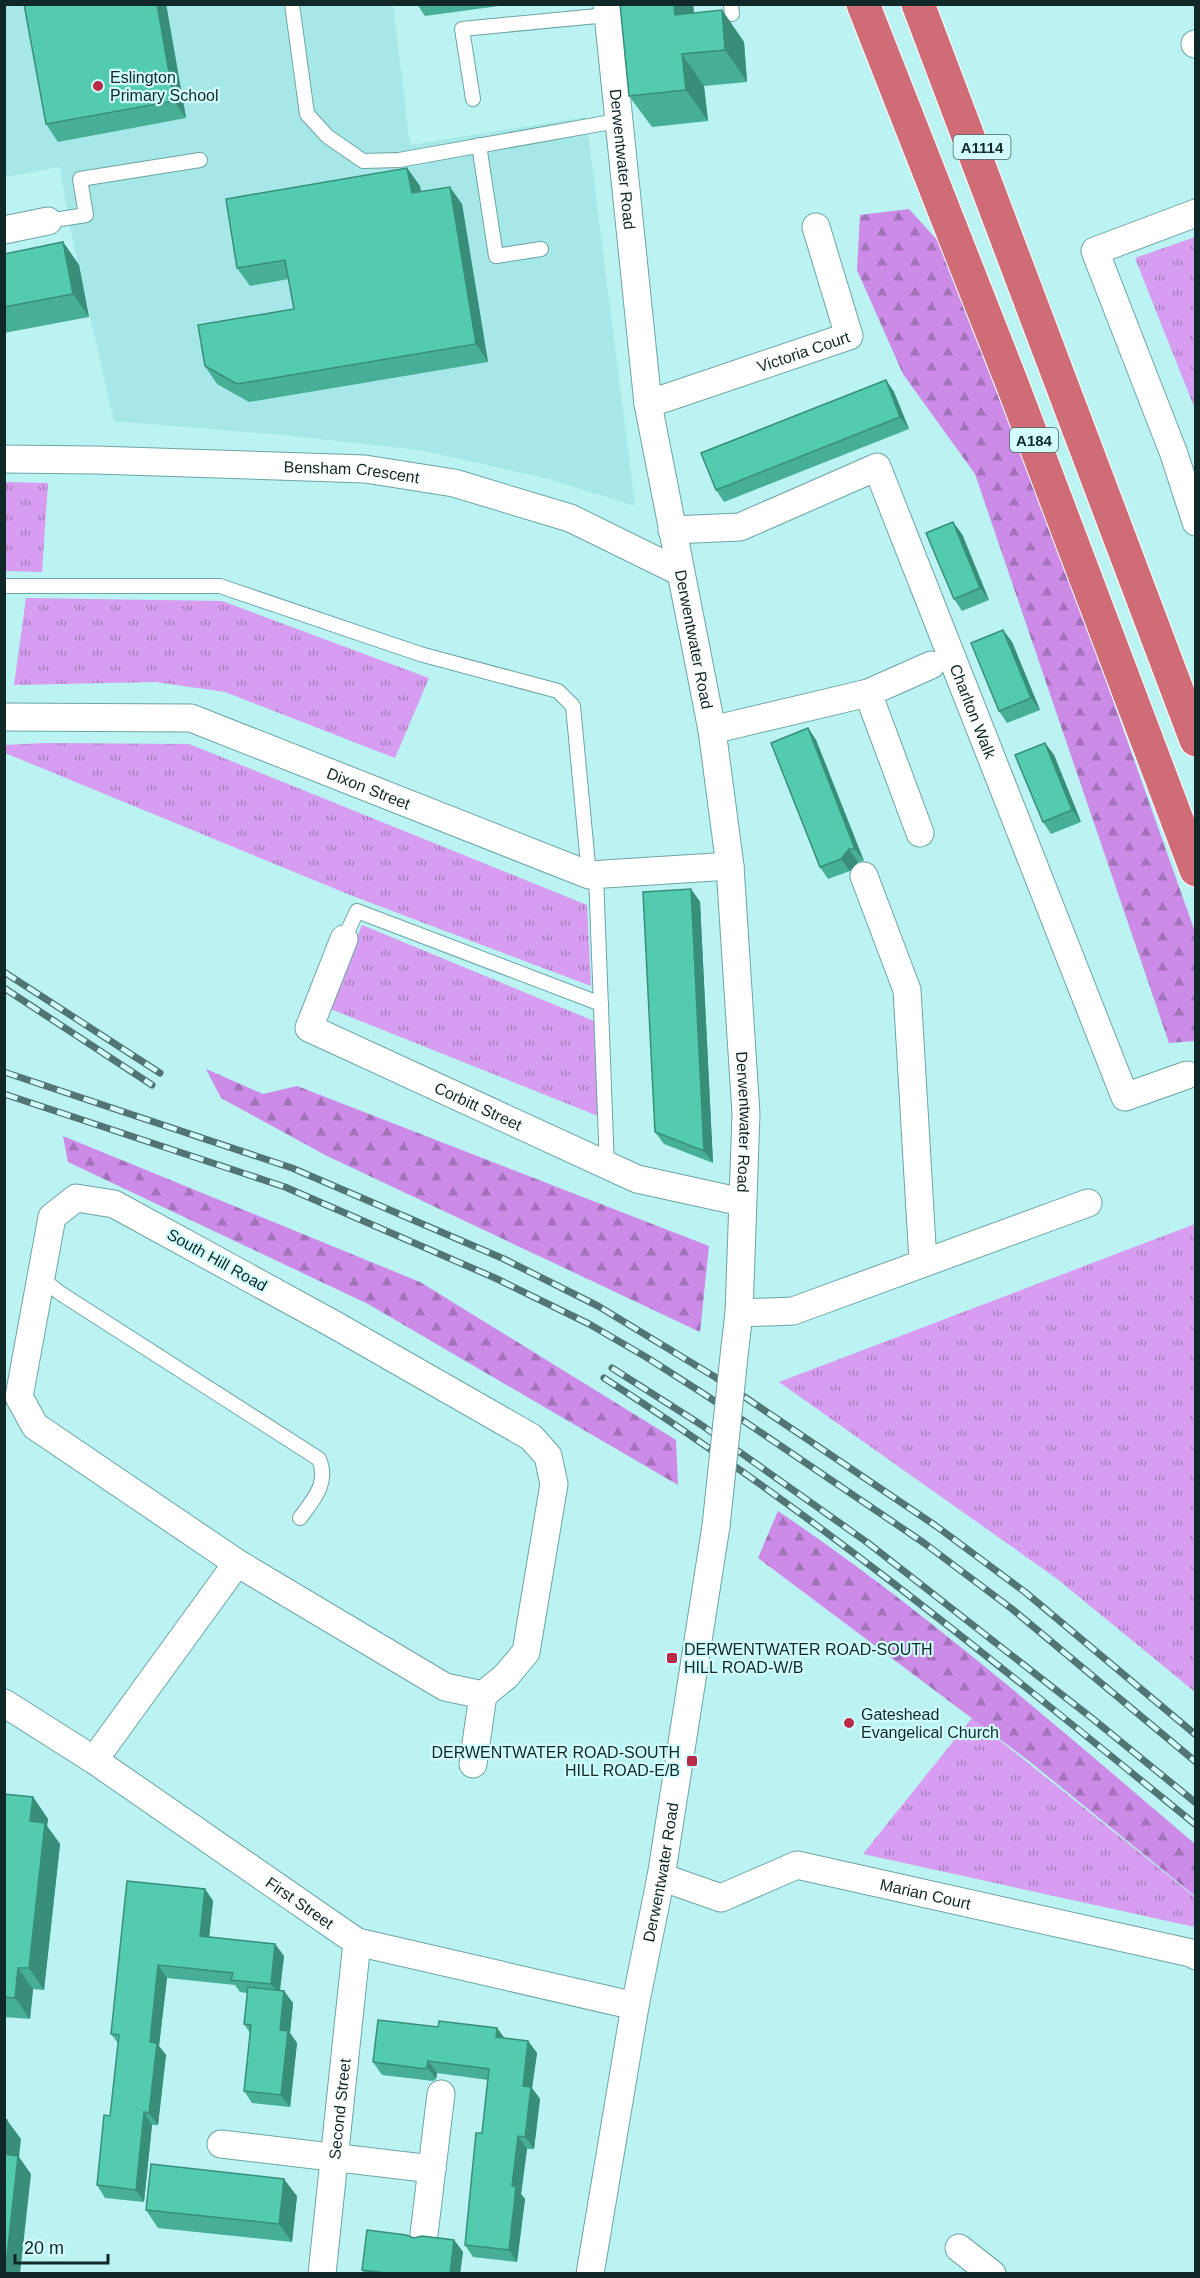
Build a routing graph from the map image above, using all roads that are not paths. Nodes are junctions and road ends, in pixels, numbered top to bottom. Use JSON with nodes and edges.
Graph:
{"nodes":[{"id":1,"x":292,"y":4,"type":"edge"},
{"id":2,"x":918,"y":4,"type":"edge"},
{"id":3,"x":939,"y":4,"type":"edge"},
{"id":4,"x":863,"y":7,"type":"edge"},
{"id":5,"x":607,"y":10,"type":"edge"},
{"id":6,"x":473,"y":99,"type":"dead end"},
{"id":7,"x":617,"y":121,"type":"junction"},
{"id":8,"x":479,"y":146,"type":"junction"},
{"id":9,"x":200,"y":160,"type":"dead end"},
{"id":10,"x":1196,"y":213,"type":"edge"},
{"id":11,"x":48,"y":221,"type":"joint"},
{"id":12,"x":816,"y":227,"type":"dead end"},
{"id":13,"x":4,"y":230,"type":"edge"},
{"id":14,"x":541,"y":249,"type":"dead end"},
{"id":15,"x":1025,"y":290,"type":"junction"},
{"id":16,"x":648,"y":404,"type":"junction"},
{"id":17,"x":4,"y":459,"type":"edge"},
{"id":18,"x":1196,"y":522,"type":"edge"},
{"id":19,"x":672,"y":530,"type":"junction"},
{"id":20,"x":680,"y":572,"type":"junction"},
{"id":21,"x":4,"y":586,"type":"edge"},
{"id":22,"x":932,"y":665,"type":"dead end"},
{"id":23,"x":868,"y":693,"type":"junction"},
{"id":24,"x":4,"y":717,"type":"edge"},
{"id":25,"x":712,"y":730,"type":"junction"},
{"id":26,"x":1196,"y":740,"type":"edge"},
{"id":27,"x":920,"y":833,"type":"dead end"},
{"id":28,"x":730,"y":867,"type":"junction"},
{"id":29,"x":1196,"y":870,"type":"edge"},
{"id":30,"x":593,"y":875,"type":"junction"},
{"id":31,"x":864,"y":876,"type":"dead end"},
{"id":32,"x":344,"y":939,"type":"joint"},
{"id":33,"x":601,"y":1004,"type":"junction"},
{"id":34,"x":1187,"y":1075,"type":"dead end"},
{"id":35,"x":607,"y":1167,"type":"junction"},
{"id":36,"x":742,"y":1202,"type":"junction"},
{"id":37,"x":1088,"y":1203,"type":"dead end"},
{"id":38,"x":923,"y":1263,"type":"junction"},
{"id":39,"x":41,"y":1278,"type":"junction"},
{"id":40,"x":739,"y":1313,"type":"junction"},
{"id":41,"x":300,"y":1518,"type":"dead end"},
{"id":42,"x":237,"y":1563,"type":"junction"},
{"id":43,"x":483,"y":1695,"type":"junction"},
{"id":44,"x":4,"y":1703,"type":"edge"},
{"id":45,"x":94,"y":1760,"type":"junction"},
{"id":46,"x":473,"y":1764,"type":"dead end"},
{"id":47,"x":661,"y":1877,"type":"junction"},
{"id":48,"x":357,"y":1942,"type":"junction"},
{"id":49,"x":1196,"y":1956,"type":"edge"},
{"id":50,"x":636,"y":2006,"type":"junction"},
{"id":51,"x":441,"y":2094,"type":"dead end"},
{"id":52,"x":221,"y":2144,"type":"dead end"},
{"id":53,"x":334,"y":2157,"type":"junction"},
{"id":54,"x":432,"y":2169,"type":"junction"},
{"id":55,"x":424,"y":2234,"type":"edge"},
{"id":56,"x":958,"y":2248,"type":"dead end"},
{"id":57,"x":322,"y":2274,"type":"edge"},
{"id":58,"x":590,"y":2274,"type":"edge"},
{"id":59,"x":992,"y":2274,"type":"edge"}],
"edges":[{"from":1,"to":8,"type":"lane"},
{"from":2,"to":15,"type":"highway","number":"A184"},
{"from":3,"to":15,"type":"highway","number":"A1114"},
{"from":4,"to":29,"type":"highway","number":"A184"},
{"from":5,"to":6,"type":"lane"},
{"from":5,"to":7,"type":"street","name":"Derwentwater Road"},
{"from":7,"to":8,"type":"lane"},
{"from":7,"to":16,"type":"street","name":"Derwentwater Road"},
{"from":8,"to":14,"type":"lane"},
{"from":9,"to":11,"type":"lane"},
{"from":10,"to":18,"type":"street"},
{"from":11,"to":13,"type":"street"},
{"from":12,"to":16,"type":"street","name":"Victoria Court"},
{"from":15,"to":26,"type":"highway","number":"A184"},
{"from":16,"to":19,"type":"street","name":"Derwentwater Road"},
{"from":17,"to":20,"type":"street","name":"Bensham Crescent"},
{"from":19,"to":20,"type":"street","name":"Derwentwater Road"},
{"from":19,"to":34,"type":"street","name":"Charlton Walk"},
{"from":20,"to":25,"type":"street","name":"Derwentwater Road"},
{"from":21,"to":30,"type":"lane"},
{"from":22,"to":23,"type":"street"},
{"from":23,"to":25,"type":"street"},
{"from":23,"to":27,"type":"street"},
{"from":24,"to":30,"type":"street","name":"Dixon Street"},
{"from":25,"to":28,"type":"street","name":"Derwentwater Road"},
{"from":28,"to":30,"type":"street","name":"Dixon Street"},
{"from":28,"to":36,"type":"street","name":"Derwentwater Road"},
{"from":30,"to":33,"type":"lane"},
{"from":31,"to":38,"type":"street"},
{"from":32,"to":33,"type":"lane"},
{"from":32,"to":35,"type":"street","name":"Corbitt Street"},
{"from":33,"to":35,"type":"lane"},
{"from":35,"to":36,"type":"street","name":"Corbitt Street"},
{"from":36,"to":40,"type":"street","name":"Derwentwater Road"},
{"from":37,"to":38,"type":"street"},
{"from":38,"to":40,"type":"street"},
{"from":39,"to":41,"type":"lane"},
{"from":39,"to":42,"type":"street","name":"South Hill Road"},
{"from":39,"to":43,"type":"street","name":"South Hill Road"},
{"from":40,"to":47,"type":"street","name":"Derwentwater Road","bridge":true},
{"from":42,"to":43,"type":"street","name":"South Hill Road"},
{"from":42,"to":45,"type":"street"},
{"from":43,"to":46,"type":"street"},
{"from":44,"to":45,"type":"street","name":"First Street"},
{"from":45,"to":48,"type":"street","name":"First Street"},
{"from":47,"to":49,"type":"street","name":"Marian Court"},
{"from":47,"to":50,"type":"street","name":"Derwentwater Road"},
{"from":48,"to":50,"type":"street","name":"First Street"},
{"from":48,"to":53,"type":"street","name":"Second Street"},
{"from":50,"to":58,"type":"street","name":"Derwentwater Road"},
{"from":51,"to":54,"type":"street"},
{"from":52,"to":53,"type":"street"},
{"from":53,"to":54,"type":"street"},
{"from":53,"to":57,"type":"street","name":"Second Street"},
{"from":54,"to":55,"type":"street"},
{"from":56,"to":59,"type":"street"}]}
